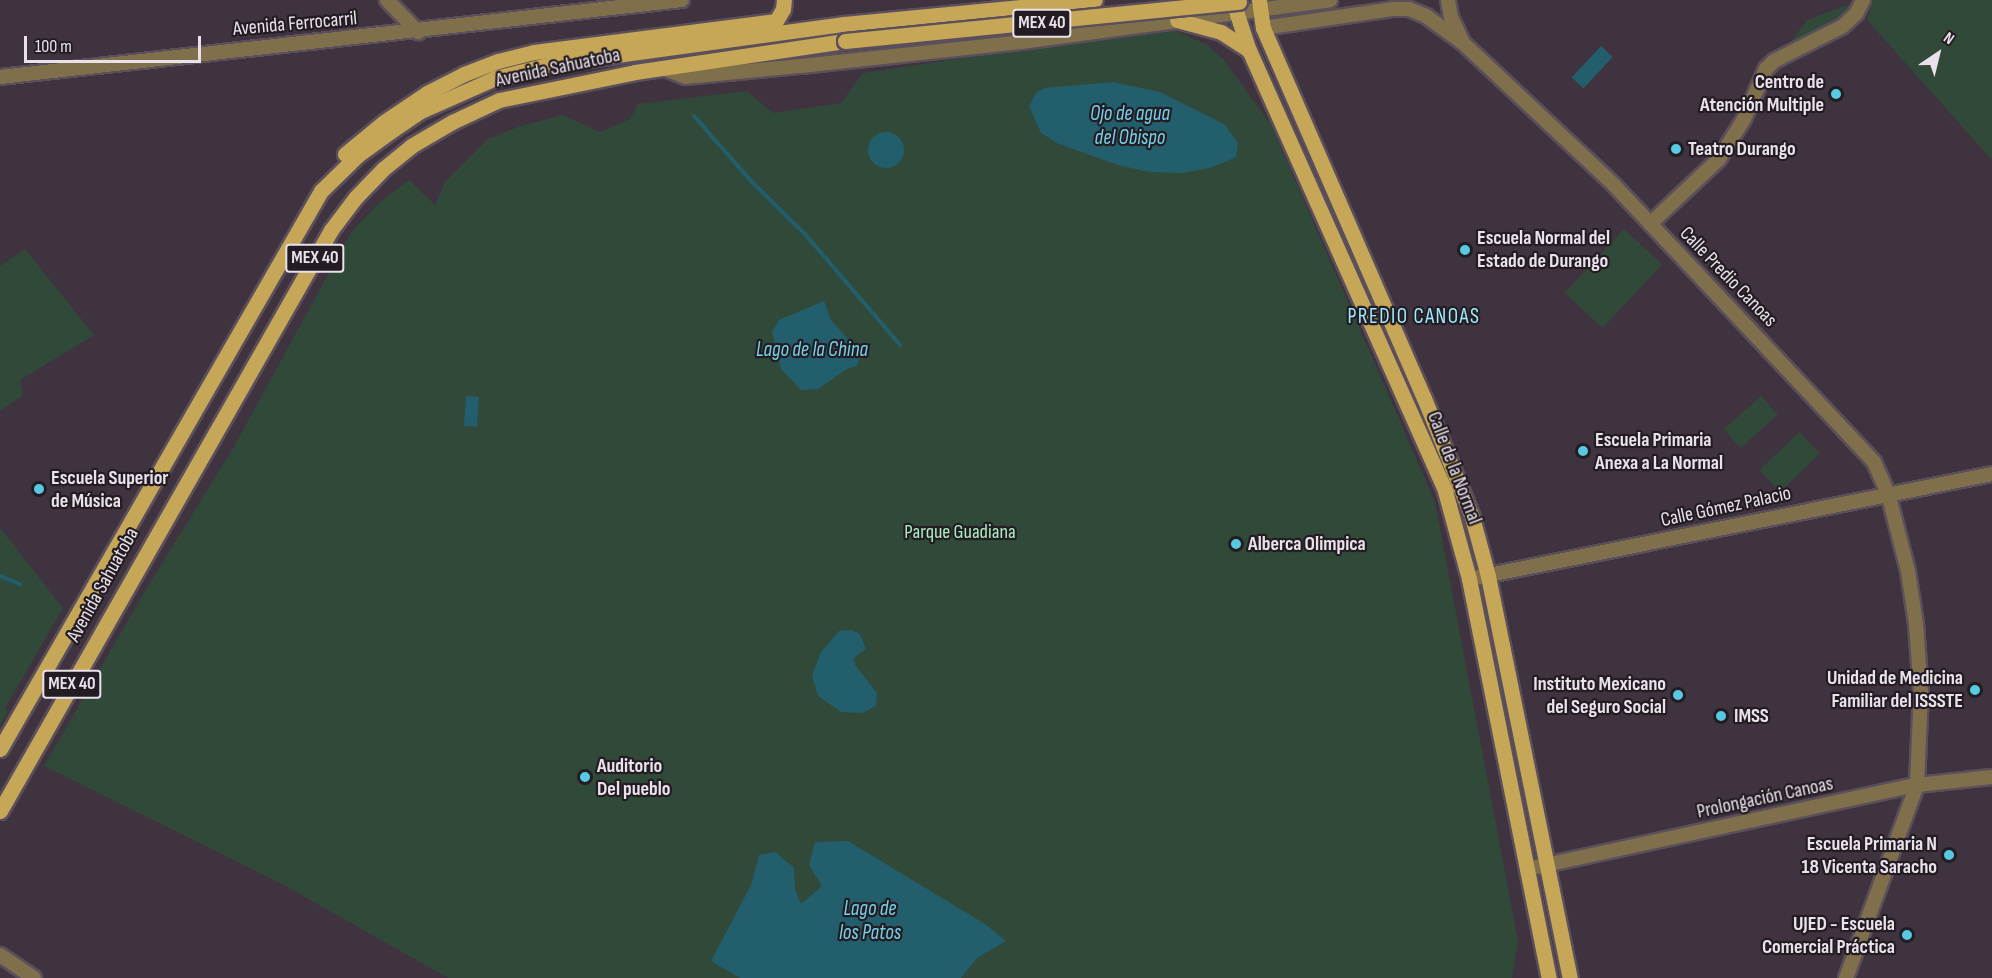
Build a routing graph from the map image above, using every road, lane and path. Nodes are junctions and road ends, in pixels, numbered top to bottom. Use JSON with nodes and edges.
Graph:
{"nodes":[{"id":1,"x":682,"y":0,"type":"edge"},
{"id":2,"x":784,"y":0,"type":"edge"},
{"id":3,"x":1095,"y":0,"type":"edge"},
{"id":4,"x":1330,"y":0,"type":"edge"},
{"id":5,"x":1448,"y":0,"type":"edge"},
{"id":6,"x":1863,"y":0,"type":"edge"},
{"id":7,"x":395,"y":3,"type":"edge"},
{"id":8,"x":616,"y":4,"type":"edge"},
{"id":9,"x":1257,"y":4,"type":"edge"},
{"id":10,"x":1236,"y":7,"type":"edge"},
{"id":11,"x":1177,"y":20,"type":"junction"},
{"id":12,"x":1263,"y":28,"type":"junction"},
{"id":13,"x":418,"y":32,"type":"junction"},
{"id":14,"x":1463,"y":43,"type":"junction"},
{"id":15,"x":1270,"y":44,"type":"junction"},
{"id":16,"x":1249,"y":50,"type":"junction"},
{"id":17,"x":665,"y":69,"type":"junction"},
{"id":18,"x":0,"y":77,"type":"edge"},
{"id":19,"x":321,"y":191,"type":"junction"},
{"id":20,"x":1650,"y":224,"type":"junction"},
{"id":21,"x":1992,"y":474,"type":"edge"},
{"id":22,"x":1888,"y":493,"type":"junction"},
{"id":23,"x":1488,"y":576,"type":"junction"},
{"id":24,"x":1469,"y":579,"type":"junction"},
{"id":25,"x":0,"y":749,"type":"edge"},
{"id":26,"x":1992,"y":777,"type":"edge"},
{"id":27,"x":1917,"y":785,"type":"junction"},
{"id":28,"x":0,"y":811,"type":"edge"},
{"id":29,"x":1546,"y":865,"type":"junction"},
{"id":30,"x":1527,"y":869,"type":"junction"},
{"id":31,"x":0,"y":955,"type":"edge"},
{"id":32,"x":34,"y":978,"type":"edge"},
{"id":33,"x":1549,"y":978,"type":"edge"},
{"id":34,"x":1570,"y":978,"type":"edge"},
{"id":35,"x":1846,"y":978,"type":"edge"}],
"edges":[{"from":1,"to":8,"type":"street","name":"Avenida Ferrocarril"},
{"from":2,"to":19,"type":"main road"},
{"from":3,"to":19,"type":"main road","name":"Avenida Sahuatoba","number":"MEX 40"},
{"from":4,"to":9,"type":"street"},
{"from":5,"to":14,"type":"street"},
{"from":6,"to":20,"type":"street"},
{"from":7,"to":13,"type":"street"},
{"from":8,"to":13,"type":"street","name":"Avenida Ferrocarril"},
{"from":9,"to":10,"type":"street"},
{"from":9,"to":12,"type":"main road","name":"Calle de la Normal"},
{"from":9,"to":17,"type":"main road","name":"Avenida Sahuatoba","number":"MEX 40","bridge":true},
{"from":10,"to":11,"type":"street"},
{"from":10,"to":16,"type":"main road","name":"Calle de la Normal"},
{"from":11,"to":16,"type":"main road"},
{"from":11,"to":17,"type":"street"},
{"from":12,"to":14,"type":"street","name":"Calle Predio Canoas"},
{"from":12,"to":15,"type":"main road","name":"Calle de la Normal"},
{"from":13,"to":18,"type":"street","name":"Avenida Ferrocarril"},
{"from":14,"to":20,"type":"street","name":"Calle Predio Canoas"},
{"from":15,"to":16,"type":"main road"},
{"from":15,"to":23,"type":"main road","name":"Calle de la Normal"},
{"from":16,"to":24,"type":"main road","name":"Calle de la Normal"},
{"from":17,"to":28,"type":"main road","name":"Avenida Sahuatoba","number":"MEX 40"},
{"from":19,"to":25,"type":"main road","name":"Avenida Sahuatoba","number":"MEX 40"},
{"from":20,"to":22,"type":"street","name":"Calle Predio Canoas"},
{"from":21,"to":22,"type":"street","name":"Calle Gómez Palacio"},
{"from":22,"to":23,"type":"street","name":"Calle Gómez Palacio"},
{"from":22,"to":27,"type":"street","name":"Calle Predio Canoas"},
{"from":23,"to":24,"type":"street","name":"Calle Gómez Palacio"},
{"from":23,"to":29,"type":"main road","name":"Calle de la Normal"},
{"from":24,"to":30,"type":"main road","name":"Calle de la Normal"},
{"from":26,"to":27,"type":"street","name":"Prolongación Canoas"},
{"from":27,"to":29,"type":"street","name":"Prolongación Canoas"},
{"from":27,"to":35,"type":"street","name":"Calle Predio Canoas"},
{"from":29,"to":30,"type":"street","name":"Prolongación Canoas"},
{"from":29,"to":34,"type":"main road","name":"Calle de la Normal"},
{"from":30,"to":33,"type":"main road","name":"Calle de la Normal"},
{"from":31,"to":32,"type":"street"}]}
